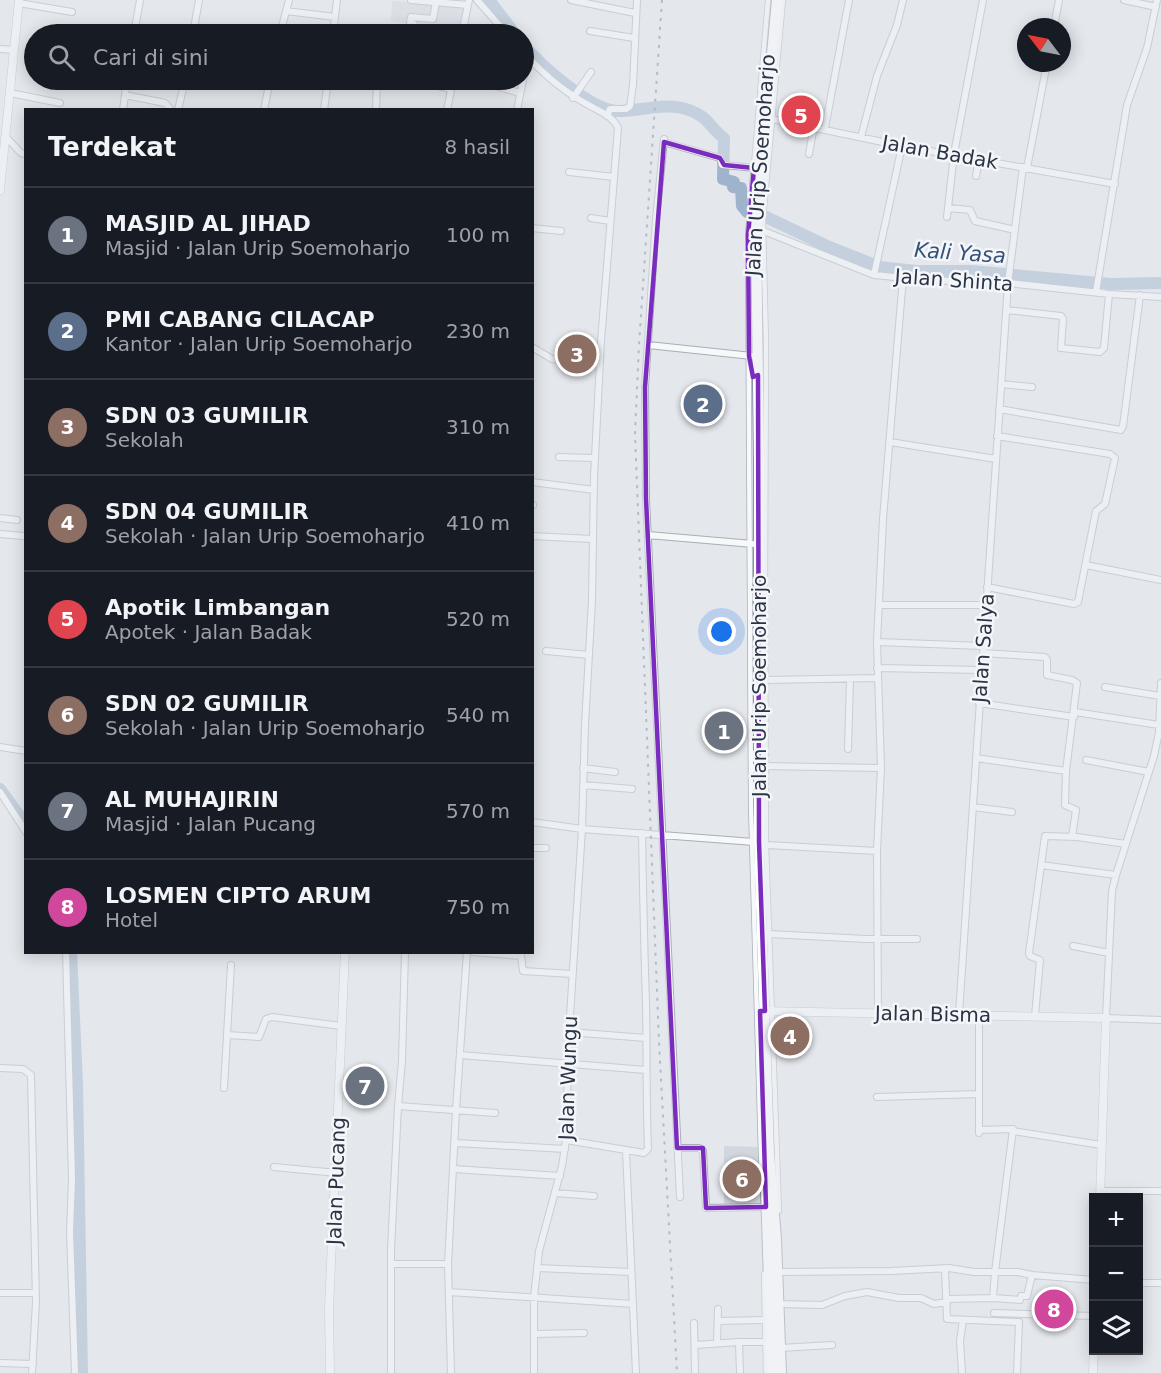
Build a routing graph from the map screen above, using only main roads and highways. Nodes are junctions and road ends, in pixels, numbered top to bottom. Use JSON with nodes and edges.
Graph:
{"nodes":[{"id":1,"x":775,"y":0,"type":"edge"},
{"id":2,"x":755,"y":376,"type":"junction"},
{"id":3,"x":758,"y":843,"type":"junction"},
{"id":4,"x":765,"y":1011,"type":"junction"},
{"id":5,"x":775,"y":1345,"type":"junction"},
{"id":6,"x":772,"y":1373,"type":"edge"},
{"id":7,"x":782,"y":1373,"type":"edge"}],
"edges":[{"from":1,"to":2,"type":"highway","name":"Jalan Urip Soemoharjo"},
{"from":1,"to":2,"type":"highway","name":"Jalan Urip Soemoharjo"},
{"from":2,"to":3,"type":"highway","name":"Jalan Urip Soemoharjo"},
{"from":2,"to":3,"type":"highway","name":"Jalan Urip Soemoharjo"},
{"from":3,"to":4,"type":"highway","name":"Jalan Urip Soemoharjo"},
{"from":3,"to":4,"type":"highway","name":"Jalan Urip Soemoharjo"},
{"from":4,"to":5,"type":"highway","name":"Jalan Urip Soemoharjo"},
{"from":4,"to":5,"type":"highway","name":"Jalan Urip Soemoharjo"},
{"from":5,"to":6,"type":"highway","name":"Jalan Urip Soemoharjo"},
{"from":5,"to":7,"type":"highway","name":"Jalan Urip Soemoharjo"}]}
